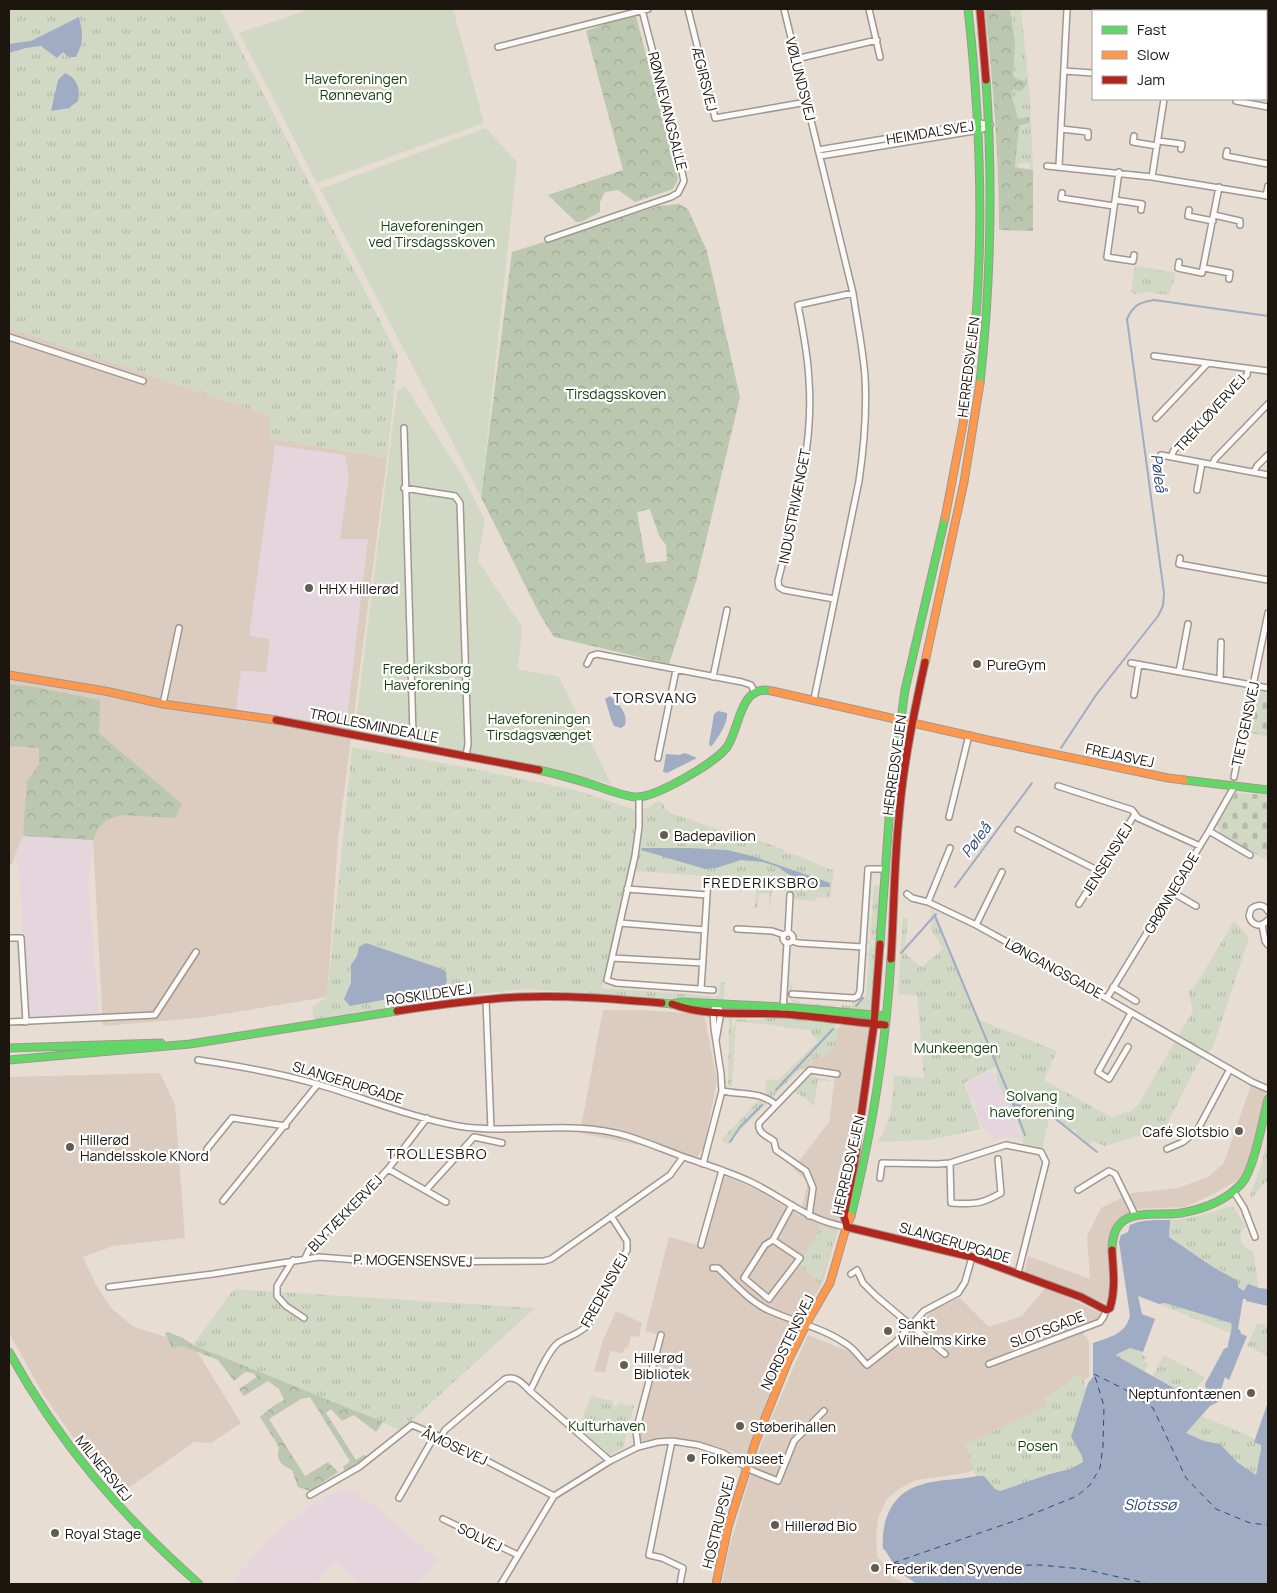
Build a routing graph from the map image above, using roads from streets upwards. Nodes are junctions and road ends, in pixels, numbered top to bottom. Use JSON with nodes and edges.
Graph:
{"nodes":[{"id":1,"x":645,"y":9,"type":"edge"},
{"id":2,"x":688,"y":9,"type":"edge"},
{"id":3,"x":784,"y":9,"type":"edge"},
{"id":4,"x":869,"y":9,"type":"edge"},
{"id":5,"x":968,"y":9,"type":"edge"},
{"id":6,"x":980,"y":9,"type":"edge"},
{"id":7,"x":1068,"y":9,"type":"edge"},
{"id":8,"x":876,"y":40,"type":"junction"},
{"id":9,"x":498,"y":47,"type":"dead end"},
{"id":10,"x":880,"y":57,"type":"dead end"},
{"id":11,"x":796,"y":59,"type":"junction"},
{"id":12,"x":1064,"y":71,"type":"junction"},
{"id":13,"x":1092,"y":73,"type":"edge"},
{"id":14,"x":1164,"y":100,"type":"edge"},
{"id":15,"x":1236,"y":100,"type":"edge"},
{"id":16,"x":1260,"y":100,"type":"edge"},
{"id":17,"x":806,"y":102,"type":"junction"},
{"id":18,"x":1259,"y":106,"type":"junction"},
{"id":19,"x":1268,"y":107,"type":"edge"},
{"id":20,"x":980,"y":126,"type":"junction"},
{"id":21,"x":990,"y":126,"type":"junction"},
{"id":22,"x":1061,"y":129,"type":"junction"},
{"id":23,"x":1134,"y":136,"type":"dead end"},
{"id":24,"x":1088,"y":137,"type":"dead end"},
{"id":25,"x":1158,"y":143,"type":"junction"},
{"id":26,"x":1181,"y":149,"type":"dead end"},
{"id":27,"x":818,"y":150,"type":"junction"},
{"id":28,"x":1227,"y":152,"type":"dead end"},
{"id":29,"x":820,"y":156,"type":"junction"},
{"id":30,"x":1268,"y":164,"type":"edge"},
{"id":31,"x":1047,"y":166,"type":"dead end"},
{"id":32,"x":1059,"y":166,"type":"junction"},
{"id":33,"x":1119,"y":172,"type":"junction"},
{"id":34,"x":1152,"y":177,"type":"junction"},
{"id":35,"x":1268,"y":186,"type":"edge"},
{"id":36,"x":1219,"y":187,"type":"junction"},
{"id":37,"x":1062,"y":193,"type":"dead end"},
{"id":38,"x":1267,"y":196,"type":"edge"},
{"id":39,"x":1115,"y":203,"type":"junction"},
{"id":40,"x":1141,"y":210,"type":"dead end"},
{"id":41,"x":1189,"y":210,"type":"dead end"},
{"id":42,"x":1213,"y":218,"type":"junction"},
{"id":43,"x":1240,"y":225,"type":"dead end"},
{"id":44,"x":548,"y":238,"type":"dead end"},
{"id":45,"x":1134,"y":255,"type":"dead end"},
{"id":46,"x":1179,"y":262,"type":"dead end"},
{"id":47,"x":1204,"y":268,"type":"junction"},
{"id":48,"x":1229,"y":279,"type":"dead end"},
{"id":49,"x":853,"y":293,"type":"junction"},
{"id":50,"x":9,"y":337,"type":"edge"},
{"id":51,"x":1154,"y":356,"type":"dead end"},
{"id":52,"x":1207,"y":364,"type":"junction"},
{"id":53,"x":1248,"y":368,"type":"junction"},
{"id":54,"x":1268,"y":371,"type":"edge"},
{"id":55,"x":143,"y":380,"type":"dead end"},
{"id":56,"x":1268,"y":404,"type":"edge"},
{"id":57,"x":1156,"y":418,"type":"dead end"},
{"id":58,"x":404,"y":428,"type":"dead end"},
{"id":59,"x":1268,"y":455,"type":"edge"},
{"id":60,"x":1161,"y":456,"type":"dead end"},
{"id":61,"x":1172,"y":457,"type":"junction"},
{"id":62,"x":1202,"y":463,"type":"junction"},
{"id":63,"x":1212,"y":465,"type":"junction"},
{"id":64,"x":1254,"y":472,"type":"junction"},
{"id":65,"x":1268,"y":475,"type":"edge"},
{"id":66,"x":404,"y":488,"type":"junction"},
{"id":67,"x":1197,"y":490,"type":"dead end"},
{"id":68,"x":1180,"y":558,"type":"dead end"},
{"id":69,"x":1268,"y":580,"type":"edge"},
{"id":70,"x":834,"y":599,"type":"junction"},
{"id":71,"x":727,"y":610,"type":"dead end"},
{"id":72,"x":1268,"y":613,"type":"edge"},
{"id":73,"x":1188,"y":624,"type":"dead end"},
{"id":74,"x":179,"y":628,"type":"dead end"},
{"id":75,"x":1221,"y":642,"type":"dead end"},
{"id":76,"x":1131,"y":663,"type":"dead end"},
{"id":77,"x":587,"y":664,"type":"dead end"},
{"id":78,"x":1139,"y":664,"type":"junction"},
{"id":79,"x":676,"y":670,"type":"junction"},
{"id":80,"x":1178,"y":672,"type":"junction"},
{"id":81,"x":9,"y":674,"type":"edge"},
{"id":82,"x":713,"y":677,"type":"junction"},
{"id":83,"x":1220,"y":680,"type":"junction"},
{"id":84,"x":1253,"y":686,"type":"junction"},
{"id":85,"x":1268,"y":688,"type":"edge"},
{"id":86,"x":754,"y":691,"type":"junction"},
{"id":87,"x":1134,"y":695,"type":"dead end"},
{"id":88,"x":814,"y":699,"type":"junction"},
{"id":89,"x":163,"y":704,"type":"junction"},
{"id":90,"x":900,"y":720,"type":"junction"},
{"id":91,"x":912,"y":722,"type":"junction"},
{"id":92,"x":413,"y":735,"type":"dead end"},
{"id":93,"x":969,"y":735,"type":"junction"},
{"id":94,"x":466,"y":756,"type":"junction"},
{"id":95,"x":658,"y":758,"type":"dead end"},
{"id":96,"x":1234,"y":776,"type":"dead end"},
{"id":97,"x":1058,"y":786,"type":"dead end"},
{"id":98,"x":1234,"y":787,"type":"junction"},
{"id":99,"x":1268,"y":790,"type":"edge"},
{"id":100,"x":638,"y":797,"type":"junction"},
{"id":101,"x":1134,"y":814,"type":"junction"},
{"id":102,"x":949,"y":817,"type":"dead end"},
{"id":103,"x":1018,"y":830,"type":"dead end"},
{"id":104,"x":1210,"y":831,"type":"junction"},
{"id":105,"x":1200,"y":846,"type":"junction"},
{"id":106,"x":950,"y":848,"type":"dead end"},
{"id":107,"x":1250,"y":855,"type":"dead end"},
{"id":108,"x":885,"y":869,"type":"junction"},
{"id":109,"x":1002,"y":872,"type":"dead end"},
{"id":110,"x":1099,"y":872,"type":"junction"},
{"id":111,"x":708,"y":879,"type":"dead end"},
{"id":112,"x":627,"y":890,"type":"junction"},
{"id":113,"x":1172,"y":892,"type":"junction"},
{"id":114,"x":908,"y":894,"type":"dead end"},
{"id":115,"x":707,"y":895,"type":"junction"},
{"id":116,"x":790,"y":895,"type":"dead end"},
{"id":117,"x":928,"y":902,"type":"junction"},
{"id":118,"x":1079,"y":904,"type":"dead end"},
{"id":119,"x":1196,"y":906,"type":"dead end"},
{"id":120,"x":1268,"y":911,"type":"edge"},
{"id":121,"x":1268,"y":920,"type":"edge"},
{"id":122,"x":620,"y":923,"type":"junction"},
{"id":123,"x":976,"y":925,"type":"junction"},
{"id":124,"x":1262,"y":925,"type":"junction"},
{"id":125,"x":737,"y":929,"type":"dead end"},
{"id":126,"x":705,"y":930,"type":"junction"},
{"id":127,"x":786,"y":934,"type":"junction"},
{"id":128,"x":9,"y":938,"type":"edge"},
{"id":129,"x":790,"y":942,"type":"junction"},
{"id":130,"x":1268,"y":945,"type":"edge"},
{"id":131,"x":863,"y":948,"type":"junction"},
{"id":132,"x":196,"y":952,"type":"dead end"},
{"id":133,"x":612,"y":958,"type":"junction"},
{"id":134,"x":703,"y":963,"type":"junction"},
{"id":135,"x":1113,"y":987,"type":"junction"},
{"id":136,"x":701,"y":989,"type":"junction"},
{"id":137,"x":712,"y":990,"type":"dead end"},
{"id":138,"x":792,"y":994,"type":"dead end"},
{"id":139,"x":1107,"y":998,"type":"junction"},
{"id":140,"x":486,"y":1000,"type":"junction"},
{"id":141,"x":1136,"y":1001,"type":"dead end"},
{"id":142,"x":717,"y":1009,"type":"junction"},
{"id":143,"x":783,"y":1011,"type":"junction"},
{"id":144,"x":1131,"y":1012,"type":"junction"},
{"id":145,"x":875,"y":1015,"type":"junction"},
{"id":146,"x":886,"y":1016,"type":"junction"},
{"id":147,"x":9,"y":1022,"type":"edge"},
{"id":148,"x":26,"y":1022,"type":"junction"},
{"id":149,"x":874,"y":1024,"type":"junction"},
{"id":150,"x":886,"y":1025,"type":"junction"},
{"id":151,"x":192,"y":1044,"type":"junction"},
{"id":152,"x":30,"y":1047,"type":"junction"},
{"id":153,"x":1128,"y":1047,"type":"dead end"},
{"id":154,"x":9,"y":1048,"type":"edge"},
{"id":155,"x":31,"y":1058,"type":"junction"},
{"id":156,"x":9,"y":1060,"type":"edge"},
{"id":157,"x":198,"y":1060,"type":"dead end"},
{"id":158,"x":1230,"y":1069,"type":"junction"},
{"id":159,"x":837,"y":1074,"type":"dead end"},
{"id":160,"x":318,"y":1084,"type":"junction"},
{"id":161,"x":1268,"y":1089,"type":"edge"},
{"id":162,"x":722,"y":1091,"type":"junction"},
{"id":163,"x":1268,"y":1099,"type":"edge"},
{"id":164,"x":776,"y":1105,"type":"junction"},
{"id":165,"x":426,"y":1118,"type":"junction"},
{"id":166,"x":286,"y":1126,"type":"junction"},
{"id":167,"x":491,"y":1129,"type":"junction"},
{"id":168,"x":502,"y":1143,"type":"dead end"},
{"id":169,"x":207,"y":1148,"type":"dead end"},
{"id":170,"x":1167,"y":1149,"type":"dead end"},
{"id":171,"x":683,"y":1157,"type":"junction"},
{"id":172,"x":998,"y":1159,"type":"dead end"},
{"id":173,"x":950,"y":1163,"type":"junction"},
{"id":174,"x":703,"y":1164,"type":"junction"},
{"id":175,"x":388,"y":1169,"type":"junction"},
{"id":176,"x":722,"y":1170,"type":"junction"},
{"id":177,"x":880,"y":1178,"type":"dead end"},
{"id":178,"x":426,"y":1190,"type":"junction"},
{"id":179,"x":1078,"y":1190,"type":"dead end"},
{"id":180,"x":1234,"y":1192,"type":"junction"},
{"id":181,"x":223,"y":1201,"type":"dead end"},
{"id":182,"x":446,"y":1202,"type":"dead end"},
{"id":183,"x":792,"y":1206,"type":"junction"},
{"id":184,"x":1135,"y":1215,"type":"junction"},
{"id":185,"x":611,"y":1216,"type":"junction"},
{"id":186,"x":809,"y":1216,"type":"junction"},
{"id":187,"x":847,"y":1227,"type":"junction"},
{"id":188,"x":1255,"y":1237,"type":"dead end"},
{"id":189,"x":773,"y":1240,"type":"junction"},
{"id":190,"x":701,"y":1245,"type":"dead end"},
{"id":191,"x":972,"y":1257,"type":"junction"},
{"id":192,"x":304,"y":1258,"type":"junction"},
{"id":193,"x":293,"y":1260,"type":"junction"},
{"id":194,"x":714,"y":1268,"type":"dead end"},
{"id":195,"x":1018,"y":1273,"type":"junction"},
{"id":196,"x":851,"y":1274,"type":"dead end"},
{"id":197,"x":109,"y":1287,"type":"dead end"},
{"id":198,"x":1108,"y":1309,"type":"junction"},
{"id":199,"x":304,"y":1318,"type":"dead end"},
{"id":200,"x":806,"y":1324,"type":"junction"},
{"id":201,"x":912,"y":1325,"type":"junction"},
{"id":202,"x":661,"y":1335,"type":"dead end"},
{"id":203,"x":9,"y":1352,"type":"edge"},
{"id":204,"x":944,"y":1354,"type":"dead end"},
{"id":205,"x":989,"y":1364,"type":"dead end"},
{"id":206,"x":530,"y":1391,"type":"junction"},
{"id":207,"x":824,"y":1411,"type":"dead end"},
{"id":208,"x":435,"y":1434,"type":"junction"},
{"id":209,"x":441,"y":1437,"type":"junction"},
{"id":210,"x":672,"y":1441,"type":"junction"},
{"id":211,"x":638,"y":1448,"type":"junction"},
{"id":212,"x":610,"y":1461,"type":"junction"},
{"id":213,"x":745,"y":1466,"type":"junction"},
{"id":214,"x":310,"y":1494,"type":"dead end"},
{"id":215,"x":554,"y":1496,"type":"junction"},
{"id":216,"x":399,"y":1498,"type":"dead end"},
{"id":217,"x":443,"y":1518,"type":"dead end"},
{"id":218,"x":518,"y":1556,"type":"junction"},
{"id":219,"x":199,"y":1584,"type":"edge"},
{"id":220,"x":501,"y":1584,"type":"edge"},
{"id":221,"x":680,"y":1584,"type":"edge"},
{"id":222,"x":716,"y":1584,"type":"edge"}],
"edges":[{"from":1,"to":9,"type":"street","name":"RØNNEVANGSALLE"},
{"from":1,"to":44,"type":"street","name":"RØNNEVANGSALLE"},
{"from":2,"to":17,"type":"street","name":"ÆGIRSVEJ"},
{"from":3,"to":11,"type":"street","name":"VØLUNDSVEJ"},
{"from":4,"to":8,"type":"street"},
{"from":5,"to":20,"type":"street","name":"HERREDSVEJEN"},
{"from":6,"to":21,"type":"street","name":"HERREDSVEJEN"},
{"from":7,"to":12,"type":"street"},
{"from":8,"to":10,"type":"street"},
{"from":8,"to":11,"type":"street"},
{"from":11,"to":17,"type":"street","name":"VØLUNDSVEJ"},
{"from":12,"to":13,"type":"street"},
{"from":12,"to":22,"type":"street"},
{"from":14,"to":25,"type":"street"},
{"from":15,"to":18,"type":"street"},
{"from":16,"to":18,"type":"street"},
{"from":17,"to":27,"type":"street","name":"VØLUNDSVEJ"},
{"from":18,"to":19,"type":"street"},
{"from":20,"to":21,"type":"street","name":"HEIMDALSVEJ"},
{"from":20,"to":27,"type":"street","name":"HEIMDALSVEJ"},
{"from":20,"to":29,"type":"street","name":"HEIMDALSVEJ"},
{"from":20,"to":90,"type":"street","name":"HERREDSVEJEN"},
{"from":21,"to":91,"type":"street","name":"HERREDSVEJEN"},
{"from":22,"to":24,"type":"street"},
{"from":22,"to":32,"type":"street"},
{"from":23,"to":25,"type":"street"},
{"from":25,"to":26,"type":"street"},
{"from":25,"to":34,"type":"street"},
{"from":27,"to":29,"type":"street"},
{"from":28,"to":30,"type":"street"},
{"from":29,"to":49,"type":"street"},
{"from":31,"to":32,"type":"street"},
{"from":32,"to":33,"type":"street"},
{"from":33,"to":34,"type":"street"},
{"from":33,"to":39,"type":"street"},
{"from":34,"to":36,"type":"street"},
{"from":35,"to":38,"type":"street"},
{"from":36,"to":38,"type":"street"},
{"from":36,"to":42,"type":"street"},
{"from":37,"to":39,"type":"street"},
{"from":39,"to":40,"type":"street"},
{"from":39,"to":45,"type":"street"},
{"from":41,"to":42,"type":"street"},
{"from":42,"to":43,"type":"street"},
{"from":42,"to":47,"type":"street"},
{"from":46,"to":47,"type":"street"},
{"from":47,"to":48,"type":"street"},
{"from":49,"to":70,"type":"street"},
{"from":49,"to":70,"type":"street","name":"INDUSTRIVÆNGET"},
{"from":50,"to":55,"type":"street"},
{"from":51,"to":52,"type":"street"},
{"from":52,"to":53,"type":"street"},
{"from":52,"to":57,"type":"street"},
{"from":53,"to":54,"type":"street"},
{"from":53,"to":61,"type":"street","name":"TREKLØVERVEJ"},
{"from":56,"to":63,"type":"street"},
{"from":58,"to":66,"type":"street"},
{"from":59,"to":64,"type":"street"},
{"from":60,"to":61,"type":"street"},
{"from":61,"to":62,"type":"street"},
{"from":62,"to":63,"type":"street"},
{"from":62,"to":67,"type":"street"},
{"from":63,"to":64,"type":"street"},
{"from":64,"to":65,"type":"street"},
{"from":66,"to":92,"type":"street"},
{"from":66,"to":94,"type":"street"},
{"from":68,"to":69,"type":"street"},
{"from":70,"to":88,"type":"street"},
{"from":71,"to":82,"type":"street"},
{"from":72,"to":84,"type":"street","name":"TIETGENSVEJ"},
{"from":73,"to":80,"type":"street"},
{"from":74,"to":89,"type":"street"},
{"from":75,"to":83,"type":"street"},
{"from":76,"to":78,"type":"street"},
{"from":77,"to":79,"type":"street","name":"FREJASVEJ"},
{"from":78,"to":80,"type":"street"},
{"from":78,"to":87,"type":"street"},
{"from":79,"to":82,"type":"street","name":"FREJASVEJ"},
{"from":79,"to":95,"type":"street"},
{"from":80,"to":83,"type":"street"},
{"from":81,"to":89,"type":"street","name":"TROLLESMINDEALLE"},
{"from":82,"to":86,"type":"street","name":"FREJASVEJ"},
{"from":83,"to":84,"type":"street"},
{"from":84,"to":85,"type":"street"},
{"from":84,"to":96,"type":"street","name":"TIETGENSVEJ"},
{"from":86,"to":88,"type":"street","name":"FREJASVEJ"},
{"from":86,"to":100,"type":"street"},
{"from":88,"to":90,"type":"street","name":"FREJASVEJ"},
{"from":89,"to":94,"type":"street","name":"TROLLESMINDEALLE"},
{"from":90,"to":91,"type":"street","name":"FREJASVEJ"},
{"from":90,"to":108,"type":"street","name":"HERREDSVEJEN"},
{"from":91,"to":93,"type":"street","name":"FREJASVEJ"},
{"from":91,"to":146,"type":"street","name":"HERREDSVEJEN"},
{"from":93,"to":98,"type":"street","name":"FREJASVEJ"},
{"from":93,"to":102,"type":"street"},
{"from":94,"to":100,"type":"street","name":"TROLLESMINDEALLE"},
{"from":97,"to":101,"type":"street","name":"JENSENSVEJ"},
{"from":98,"to":99,"type":"street","name":"FREJASVEJ"},
{"from":98,"to":104,"type":"street","name":"GRØNNEGADE"},
{"from":100,"to":112,"type":"street"},
{"from":101,"to":105,"type":"street","name":"JENSENSVEJ"},
{"from":101,"to":110,"type":"street","name":"JENSENSVEJ"},
{"from":103,"to":110,"type":"street"},
{"from":104,"to":105,"type":"street","name":"GRØNNEGADE"},
{"from":104,"to":107,"type":"street"},
{"from":105,"to":113,"type":"street","name":"GRØNNEGADE"},
{"from":106,"to":117,"type":"street"},
{"from":108,"to":131,"type":"street"},
{"from":108,"to":145,"type":"street","name":"HERREDSVEJEN"},
{"from":109,"to":123,"type":"street"},
{"from":110,"to":118,"type":"street","name":"JENSENSVEJ"},
{"from":111,"to":115,"type":"street"},
{"from":112,"to":115,"type":"street"},
{"from":112,"to":122,"type":"street"},
{"from":113,"to":119,"type":"street"},
{"from":113,"to":135,"type":"street","name":"GRØNNEGADE"},
{"from":114,"to":117,"type":"street","name":"LØNGANGSGADE"},
{"from":115,"to":126,"type":"street"},
{"from":116,"to":127,"type":"street"},
{"from":117,"to":123,"type":"street","name":"LØNGANGSGADE"},
{"from":120,"to":124,"type":"street"},
{"from":121,"to":124,"type":"street"},
{"from":122,"to":126,"type":"street"},
{"from":122,"to":133,"type":"street"},
{"from":123,"to":139,"type":"street","name":"LØNGANGSGADE"},
{"from":124,"to":130,"type":"street"},
{"from":125,"to":127,"type":"street"},
{"from":126,"to":134,"type":"street"},
{"from":127,"to":129,"type":"street"},
{"from":127,"to":129,"type":"street"},
{"from":128,"to":148,"type":"street"},
{"from":129,"to":131,"type":"street"},
{"from":129,"to":143,"type":"street"},
{"from":131,"to":138,"type":"street"},
{"from":132,"to":148,"type":"street"},
{"from":133,"to":134,"type":"street"},
{"from":133,"to":136,"type":"street"},
{"from":134,"to":136,"type":"street"},
{"from":135,"to":139,"type":"street","name":"GRØNNEGADE"},
{"from":135,"to":141,"type":"street"},
{"from":136,"to":137,"type":"street"},
{"from":139,"to":144,"type":"street","name":"LØNGANGSGADE"},
{"from":140,"to":142,"type":"street","name":"ROSKILDEVEJ"},
{"from":140,"to":151,"type":"street","name":"ROSKILDEVEJ"},
{"from":140,"to":167,"type":"street"},
{"from":142,"to":143,"type":"street","name":"ROSKILDEVEJ"},
{"from":142,"to":162,"type":"street"},
{"from":143,"to":145,"type":"street","name":"ROSKILDEVEJ"},
{"from":143,"to":149,"type":"street","name":"ROSKILDEVEJ"},
{"from":144,"to":153,"type":"street"},
{"from":144,"to":158,"type":"street","name":"LØNGANGSGADE"},
{"from":145,"to":146,"type":"street","name":"ROSKILDEVEJ"},
{"from":145,"to":149,"type":"street","name":"HERREDSVEJEN"},
{"from":146,"to":150,"type":"street","name":"HERREDSVEJEN"},
{"from":147,"to":148,"type":"street"},
{"from":149,"to":150,"type":"street","name":"ROSKILDEVEJ"},
{"from":149,"to":187,"type":"street","name":"HERREDSVEJEN"},
{"from":150,"to":187,"type":"street","name":"HERREDSVEJEN"},
{"from":151,"to":152,"type":"street","name":"ROSKILDEVEJ"},
{"from":151,"to":155,"type":"street","name":"ROSKILDEVEJ"},
{"from":152,"to":154,"type":"street","name":"ROSKILDEVEJ"},
{"from":152,"to":155,"type":"street"},
{"from":155,"to":156,"type":"street","name":"ROSKILDEVEJ"},
{"from":157,"to":160,"type":"street","name":"SLANGERUPGADE"},
{"from":158,"to":161,"type":"street","name":"LØNGANGSGADE"},
{"from":158,"to":170,"type":"street"},
{"from":159,"to":164,"type":"street"},
{"from":160,"to":165,"type":"street","name":"SLANGERUPGADE"},
{"from":160,"to":166,"type":"street"},
{"from":162,"to":164,"type":"street"},
{"from":162,"to":174,"type":"street"},
{"from":163,"to":180,"type":"street"},
{"from":164,"to":186,"type":"street"},
{"from":165,"to":167,"type":"street","name":"SLANGERUPGADE"},
{"from":165,"to":175,"type":"street","name":"BLYTÆKKERVEJ"},
{"from":166,"to":169,"type":"street"},
{"from":166,"to":181,"type":"street"},
{"from":167,"to":171,"type":"street","name":"SLANGERUPGADE"},
{"from":168,"to":178,"type":"street"},
{"from":171,"to":174,"type":"street","name":"SLANGERUPGADE"},
{"from":171,"to":185,"type":"street","name":"P. MOGENSENSVEJ"},
{"from":172,"to":173,"type":"street"},
{"from":173,"to":177,"type":"street"},
{"from":173,"to":195,"type":"street"},
{"from":174,"to":176,"type":"street","name":"SLANGERUPGADE"},
{"from":175,"to":178,"type":"street","name":"BLYTÆKKERVEJ"},
{"from":175,"to":192,"type":"street","name":"BLYTÆKKERVEJ"},
{"from":176,"to":183,"type":"street","name":"SLANGERUPGADE"},
{"from":176,"to":190,"type":"street"},
{"from":178,"to":182,"type":"street","name":"BLYTÆKKERVEJ"},
{"from":179,"to":184,"type":"street"},
{"from":180,"to":184,"type":"street"},
{"from":180,"to":188,"type":"street"},
{"from":183,"to":186,"type":"street","name":"SLANGERUPGADE"},
{"from":183,"to":189,"type":"street"},
{"from":184,"to":198,"type":"street"},
{"from":185,"to":192,"type":"street","name":"P. MOGENSENSVEJ"},
{"from":185,"to":206,"type":"street","name":"FREDENSVEJ"},
{"from":186,"to":187,"type":"street","name":"SLANGERUPGADE"},
{"from":187,"to":191,"type":"street","name":"SLANGERUPGADE"},
{"from":187,"to":200,"type":"street","name":"NORDSTENSVEJ"},
{"from":189,"to":189,"type":"street"},
{"from":191,"to":195,"type":"street","name":"SLANGERUPGADE"},
{"from":191,"to":201,"type":"street"},
{"from":192,"to":193,"type":"street","name":"P. MOGENSENSVEJ"},
{"from":193,"to":197,"type":"street","name":"P. MOGENSENSVEJ"},
{"from":193,"to":199,"type":"street","name":"BLYTÆKKERVEJ"},
{"from":194,"to":200,"type":"street"},
{"from":195,"to":198,"type":"street","name":"SLANGERUPGADE"},
{"from":196,"to":201,"type":"street"},
{"from":198,"to":205,"type":"street","name":"SLOTSGADE"},
{"from":200,"to":201,"type":"street"},
{"from":200,"to":213,"type":"street","name":"NORDSTENSVEJ"},
{"from":201,"to":204,"type":"street"},
{"from":202,"to":211,"type":"street"},
{"from":203,"to":219,"type":"street","name":"MILNERSVEJ"},
{"from":206,"to":209,"type":"street"},
{"from":206,"to":212,"type":"street"},
{"from":207,"to":213,"type":"street"},
{"from":208,"to":209,"type":"street","name":"ÅMOSEVEJ"},
{"from":208,"to":214,"type":"street","name":"ÅMOSEVEJ"},
{"from":208,"to":216,"type":"street"},
{"from":209,"to":215,"type":"street","name":"ÅMOSEVEJ"},
{"from":210,"to":211,"type":"street"},
{"from":210,"to":213,"type":"street"},
{"from":210,"to":221,"type":"street"},
{"from":211,"to":212,"type":"street"},
{"from":212,"to":215,"type":"street"},
{"from":213,"to":222,"type":"street","name":"HOSTRUPSVEJ"},
{"from":215,"to":218,"type":"street"},
{"from":217,"to":218,"type":"street","name":"SOLVEJ"},
{"from":218,"to":220,"type":"street"}]}
